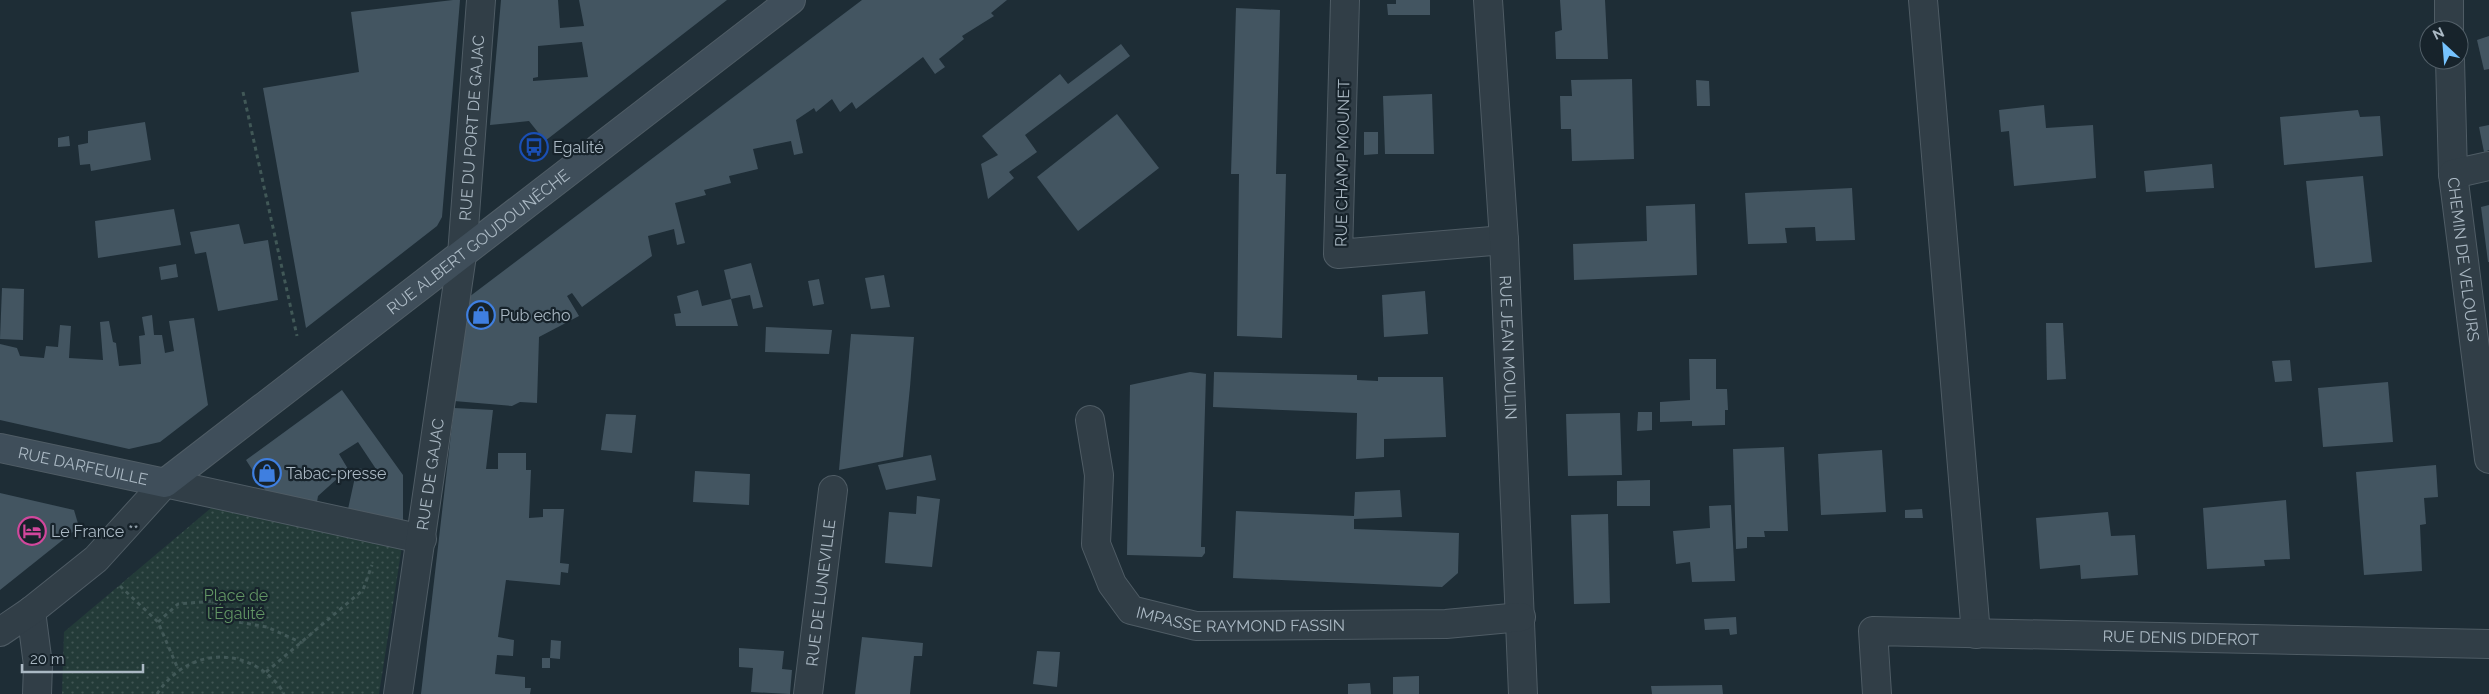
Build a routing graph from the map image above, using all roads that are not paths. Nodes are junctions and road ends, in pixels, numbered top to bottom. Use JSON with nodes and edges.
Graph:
{"nodes":[{"id":1,"x":481,"y":0,"type":"edge"},
{"id":2,"x":791,"y":0,"type":"edge"},
{"id":3,"x":1345,"y":0,"type":"edge"},
{"id":4,"x":1488,"y":0,"type":"edge"},
{"id":5,"x":1922,"y":0,"type":"edge"},
{"id":6,"x":2449,"y":0,"type":"edge"},
{"id":7,"x":2449,"y":20,"type":"edge"},
{"id":8,"x":2450,"y":70,"type":"edge"},
{"id":9,"x":2489,"y":166,"type":"edge"},
{"id":10,"x":2453,"y":174,"type":"junction"},
{"id":11,"x":1504,"y":240,"type":"junction"},
{"id":12,"x":462,"y":255,"type":"junction"},
{"id":13,"x":1090,"y":420,"type":"dead end"},
{"id":14,"x":0,"y":448,"type":"edge"},
{"id":15,"x":2489,"y":459,"type":"edge"},
{"id":16,"x":165,"y":483,"type":"junction"},
{"id":17,"x":832,"y":490,"type":"dead end"},
{"id":18,"x":422,"y":540,"type":"junction"},
{"id":19,"x":31,"y":611,"type":"junction"},
{"id":20,"x":1521,"y":617,"type":"junction"},
{"id":21,"x":0,"y":632,"type":"edge"},
{"id":22,"x":1976,"y":634,"type":"junction"},
{"id":23,"x":2489,"y":644,"type":"edge"},
{"id":24,"x":37,"y":694,"type":"edge"},
{"id":25,"x":398,"y":694,"type":"edge"},
{"id":26,"x":808,"y":694,"type":"edge"},
{"id":27,"x":1524,"y":694,"type":"edge"},
{"id":28,"x":1877,"y":694,"type":"edge"}],
"edges":[{"from":1,"to":12,"type":"street","name":"RUE DU PORT DE GAJAC"},
{"from":2,"to":12,"type":"main road","name":"RUE ALBERT GOUDOUNÊCHE"},
{"from":3,"to":11,"type":"street","name":"RUE CHAMP MOUNET"},
{"from":4,"to":11,"type":"street","name":"RUE JEAN MOULIN"},
{"from":5,"to":22,"type":"street"},
{"from":6,"to":7,"type":"street"},
{"from":8,"to":10,"type":"street","name":"CHEMIN DE VELOURS"},
{"from":9,"to":10,"type":"street"},
{"from":10,"to":15,"type":"street","name":"CHEMIN DE VELOURS"},
{"from":11,"to":20,"type":"street","name":"RUE JEAN MOULIN"},
{"from":12,"to":16,"type":"main road","name":"RUE ALBERT GOUDOUNÊCHE"},
{"from":12,"to":18,"type":"street","name":"RUE DE GAJAC"},
{"from":13,"to":20,"type":"street","name":"IMPASSE RAYMOND FASSIN"},
{"from":14,"to":16,"type":"main road","name":"RUE DARFEUILLE"},
{"from":16,"to":18,"type":"street"},
{"from":16,"to":19,"type":"street"},
{"from":17,"to":26,"type":"street","name":"RUE DE LUNEVILLE"},
{"from":18,"to":25,"type":"street","name":"RUE DE GAJAC"},
{"from":19,"to":21,"type":"street"},
{"from":19,"to":24,"type":"street"},
{"from":20,"to":27,"type":"street","name":"RUE JEAN MOULIN"},
{"from":22,"to":23,"type":"street","name":"RUE DENIS DIDEROT"},
{"from":22,"to":28,"type":"street","name":"RUE DENIS DIDEROT"}]}
